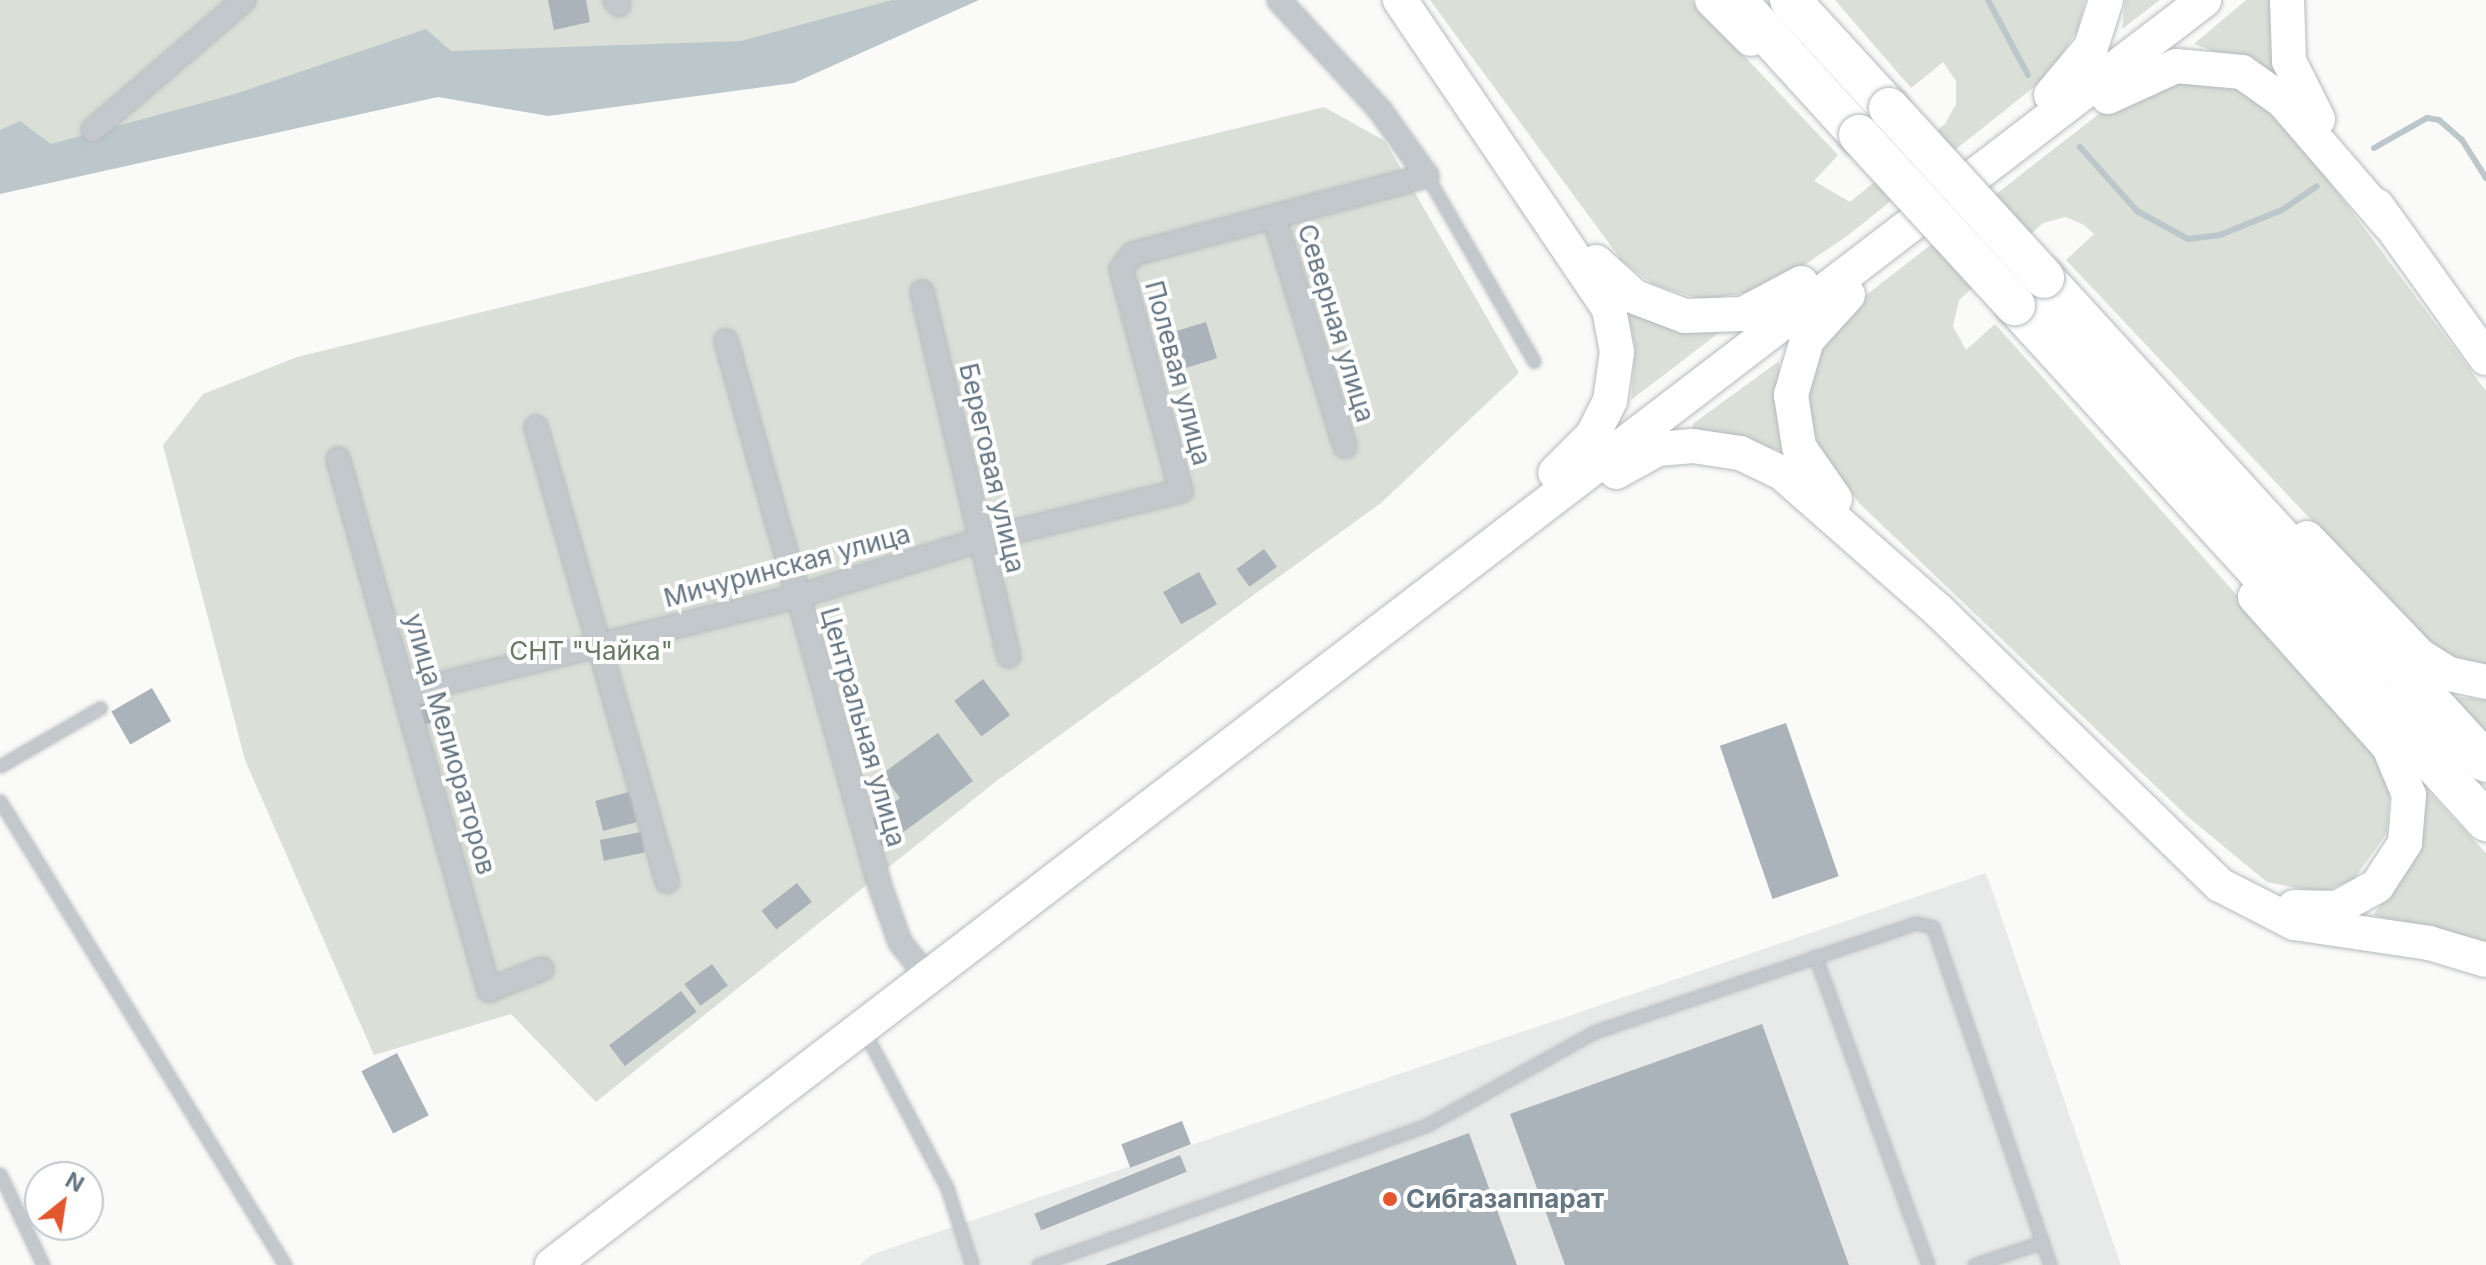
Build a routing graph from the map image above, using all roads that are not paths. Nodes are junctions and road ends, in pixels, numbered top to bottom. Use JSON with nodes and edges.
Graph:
{"nodes":[{"id":1,"x":244,"y":0,"type":"edge"},
{"id":2,"x":1279,"y":0,"type":"edge"},
{"id":3,"x":1400,"y":0,"type":"edge"},
{"id":4,"x":1407,"y":0,"type":"edge"},
{"id":5,"x":1712,"y":0,"type":"edge"},
{"id":6,"x":1736,"y":0,"type":"edge"},
{"id":7,"x":1790,"y":0,"type":"edge"},
{"id":8,"x":1807,"y":0,"type":"edge"},
{"id":9,"x":2106,"y":0,"type":"edge"},
{"id":10,"x":2204,"y":0,"type":"edge"},
{"id":11,"x":2287,"y":0,"type":"edge"},
{"id":12,"x":1436,"y":47,"type":"junction"},
{"id":13,"x":1852,"y":67,"type":"junction"},
{"id":14,"x":1821,"y":93,"type":"junction"},
{"id":15,"x":93,"y":130,"type":"dead end"},
{"id":16,"x":1497,"y":134,"type":"junction"},
{"id":17,"x":1993,"y":161,"type":"junction"},
{"id":18,"x":1427,"y":176,"type":"junction"},
{"id":19,"x":1274,"y":217,"type":"junction"},
{"id":20,"x":2388,"y":223,"type":"junction"},
{"id":21,"x":1907,"y":227,"type":"junction"},
{"id":22,"x":922,"y":292,"type":"dead end"},
{"id":23,"x":2083,"y":321,"type":"junction"},
{"id":24,"x":726,"y":341,"type":"dead end"},
{"id":25,"x":2054,"y":348,"type":"junction"},
{"id":26,"x":2484,"y":357,"type":"edge"},
{"id":27,"x":1534,"y":361,"type":"dead end"},
{"id":28,"x":536,"y":427,"type":"dead end"},
{"id":29,"x":1345,"y":446,"type":"dead end"},
{"id":30,"x":338,"y":459,"type":"dead end"},
{"id":31,"x":1181,"y":491,"type":"joint"},
{"id":32,"x":980,"y":540,"type":"junction"},
{"id":33,"x":796,"y":597,"type":"junction"},
{"id":34,"x":1939,"y":611,"type":"junction"},
{"id":35,"x":601,"y":643,"type":"junction"},
{"id":36,"x":1009,"y":656,"type":"dead end"},
{"id":37,"x":2486,"y":682,"type":"edge"},
{"id":38,"x":408,"y":692,"type":"junction"},
{"id":39,"x":100,"y":708,"type":"dead end"},
{"id":40,"x":2065,"y":732,"type":"junction"},
{"id":41,"x":2486,"y":762,"type":"edge"},
{"id":42,"x":0,"y":766,"type":"edge"},
{"id":43,"x":0,"y":801,"type":"edge"},
{"id":44,"x":2486,"y":821,"type":"edge"},
{"id":45,"x":1088,"y":854,"type":"junction"},
{"id":46,"x":667,"y":882,"type":"dead end"},
{"id":47,"x":1815,"y":956,"type":"junction"},
{"id":48,"x":2486,"y":960,"type":"edge"},
{"id":49,"x":542,"y":969,"type":"dead end"},
{"id":50,"x":928,"y":978,"type":"junction"},
{"id":51,"x":862,"y":1027,"type":"junction"},
{"id":52,"x":0,"y":1174,"type":"edge"},
{"id":53,"x":2042,"y":1242,"type":"junction"},
{"id":54,"x":43,"y":1265,"type":"edge"},
{"id":55,"x":285,"y":1265,"type":"edge"},
{"id":56,"x":552,"y":1265,"type":"edge"},
{"id":57,"x":972,"y":1265,"type":"edge"},
{"id":58,"x":1038,"y":1265,"type":"edge"},
{"id":59,"x":1928,"y":1265,"type":"edge"},
{"id":60,"x":1974,"y":1265,"type":"edge"},
{"id":61,"x":2050,"y":1265,"type":"edge"}],
"edges":[{"from":1,"to":15,"type":"street"},
{"from":2,"to":18,"type":"street"},
{"from":3,"to":12,"type":"main road"},
{"from":4,"to":12,"type":"main road"},
{"from":5,"to":14,"type":"main road"},
{"from":6,"to":14,"type":"highway"},
{"from":7,"to":13,"type":"highway"},
{"from":8,"to":13,"type":"main road"},
{"from":9,"to":17,"type":"main road"},
{"from":10,"to":17,"type":"main road"},
{"from":11,"to":20,"type":"main road"},
{"from":12,"to":16,"type":"main road"},
{"from":13,"to":23,"type":"highway","bridge":true},
{"from":14,"to":25,"type":"highway","bridge":true},
{"from":16,"to":21,"type":"main road"},
{"from":16,"to":45,"type":"main road"},
{"from":17,"to":20,"type":"main road"},
{"from":17,"to":21,"type":"main road"},
{"from":18,"to":19,"type":"street"},
{"from":18,"to":27,"type":"lane"},
{"from":19,"to":29,"type":"street","name":"Северная улица"},
{"from":19,"to":31,"type":"street","name":"Полевая улица"},
{"from":20,"to":26,"type":"main road"},
{"from":21,"to":34,"type":"main road"},
{"from":21,"to":45,"type":"main road"},
{"from":22,"to":32,"type":"street","name":"Береговая улица"},
{"from":23,"to":37,"type":"main road"},
{"from":23,"to":41,"type":"highway"},
{"from":24,"to":33,"type":"street","name":"Центральная улица"},
{"from":25,"to":40,"type":"main road"},
{"from":25,"to":44,"type":"highway"},
{"from":28,"to":35,"type":"street"},
{"from":30,"to":38,"type":"street","name":"улица Мелиораторов"},
{"from":31,"to":32,"type":"street","name":"Мичуринская улица"},
{"from":32,"to":33,"type":"street","name":"Мичуринская улица"},
{"from":32,"to":36,"type":"street","name":"Береговая улица"},
{"from":33,"to":35,"type":"street","name":"Мичуринская улица"},
{"from":33,"to":50,"type":"street","name":"Центральная улица"},
{"from":34,"to":40,"type":"main road"},
{"from":34,"to":45,"type":"main road"},
{"from":35,"to":38,"type":"street","name":"Мичуринская улица"},
{"from":35,"to":46,"type":"street"},
{"from":38,"to":49,"type":"street","name":"улица Мелиораторов"},
{"from":39,"to":42,"type":"lane"},
{"from":40,"to":48,"type":"main road"},
{"from":43,"to":55,"type":"lane"},
{"from":45,"to":50,"type":"main road"},
{"from":47,"to":53,"type":"lane"},
{"from":47,"to":58,"type":"lane"},
{"from":47,"to":59,"type":"lane"},
{"from":50,"to":51,"type":"main road"},
{"from":51,"to":56,"type":"main road"},
{"from":51,"to":57,"type":"lane"},
{"from":52,"to":54,"type":"lane"},
{"from":53,"to":60,"type":"lane"},
{"from":53,"to":61,"type":"lane"}]}
